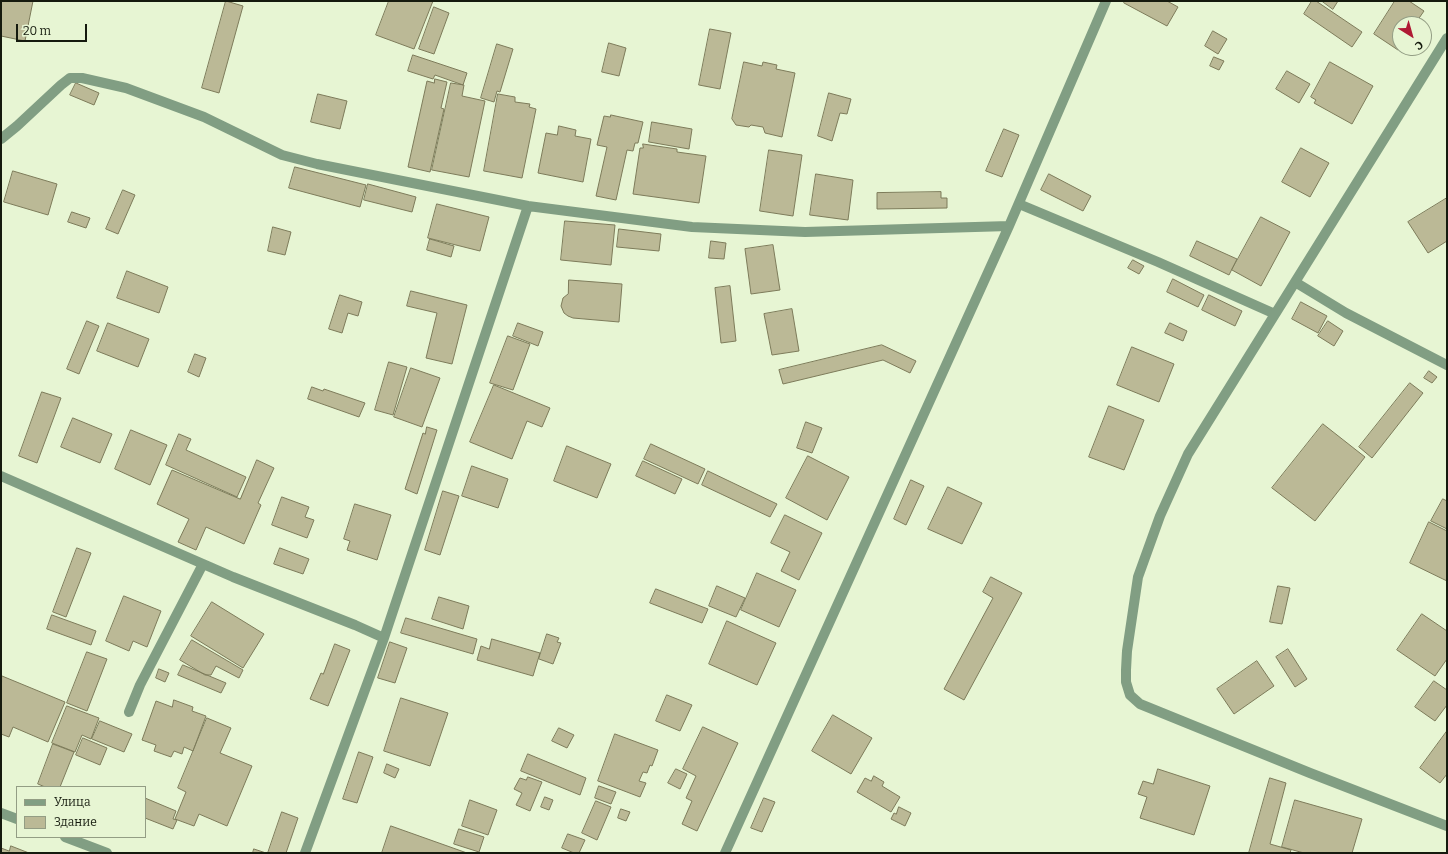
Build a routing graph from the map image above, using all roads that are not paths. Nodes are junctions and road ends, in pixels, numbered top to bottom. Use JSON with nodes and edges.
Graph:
{"nodes":[{"id":1,"x":1106,"y":1,"type":"edge"},
{"id":2,"x":1447,"y":38,"type":"edge"},
{"id":3,"x":1,"y":139,"type":"edge"},
{"id":4,"x":1019,"y":204,"type":"junction"},
{"id":5,"x":528,"y":206,"type":"junction"},
{"id":6,"x":1009,"y":226,"type":"junction"},
{"id":7,"x":1295,"y":282,"type":"junction"},
{"id":8,"x":1275,"y":314,"type":"junction"},
{"id":9,"x":1447,"y":365,"type":"edge"},
{"id":10,"x":1,"y":476,"type":"edge"},
{"id":11,"x":203,"y":564,"type":"junction"},
{"id":12,"x":384,"y":638,"type":"junction"},
{"id":13,"x":129,"y":712,"type":"dead end"},
{"id":14,"x":1,"y":813,"type":"edge"},
{"id":15,"x":16,"y":819,"type":"edge"},
{"id":16,"x":1447,"y":826,"type":"edge"},
{"id":17,"x":68,"y":838,"type":"edge"},
{"id":18,"x":107,"y":853,"type":"edge"},
{"id":19,"x":305,"y":853,"type":"edge"},
{"id":20,"x":725,"y":853,"type":"edge"}],
"edges":[{"from":1,"to":4,"type":"street"},
{"from":2,"to":7,"type":"street"},
{"from":3,"to":5,"type":"street"},
{"from":4,"to":6,"type":"street"},
{"from":4,"to":8,"type":"street"},
{"from":5,"to":6,"type":"street"},
{"from":5,"to":12,"type":"street"},
{"from":6,"to":20,"type":"street"},
{"from":7,"to":8,"type":"street"},
{"from":7,"to":9,"type":"street"},
{"from":8,"to":16,"type":"street"},
{"from":10,"to":11,"type":"street"},
{"from":11,"to":12,"type":"street"},
{"from":11,"to":13,"type":"street"},
{"from":12,"to":19,"type":"street"},
{"from":14,"to":15,"type":"street"},
{"from":17,"to":18,"type":"street"}]}
